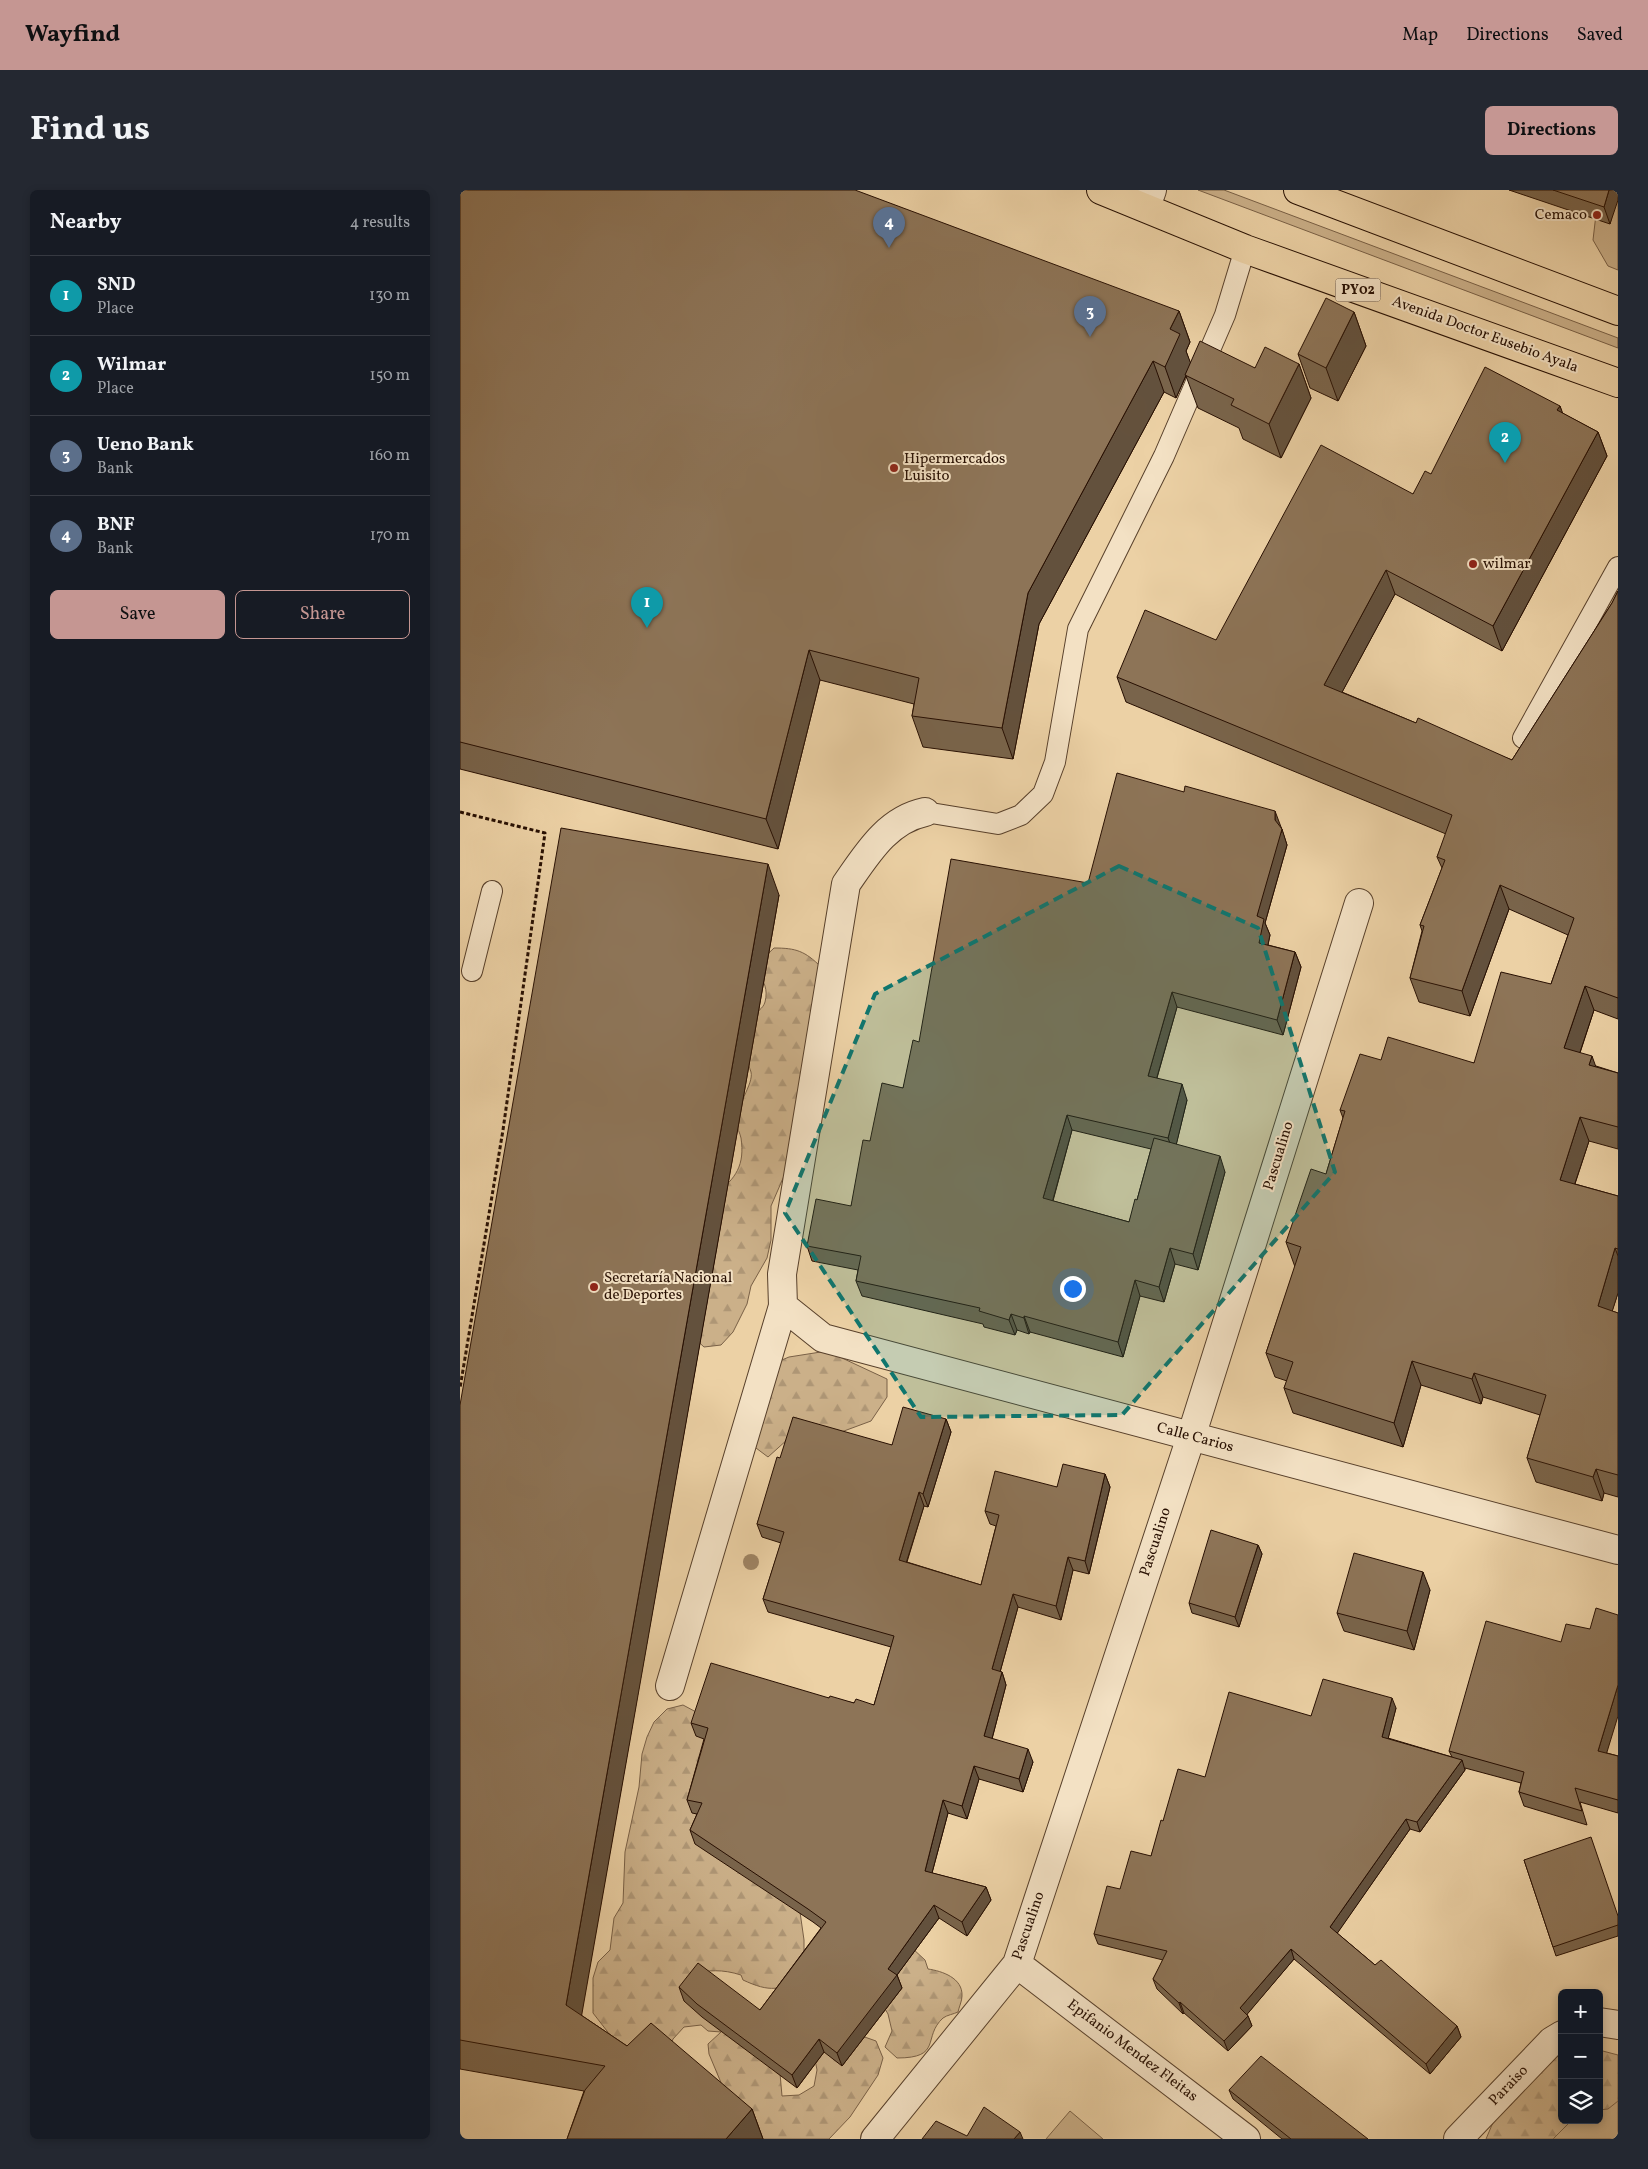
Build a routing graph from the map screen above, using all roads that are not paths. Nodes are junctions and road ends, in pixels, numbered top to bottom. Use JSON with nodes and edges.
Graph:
{"nodes":[{"id":1,"x":1100,"y":190,"type":"edge"},
{"id":2,"x":1298,"y":190,"type":"edge"},
{"id":3,"x":1149,"y":199,"type":"edge"},
{"id":4,"x":1245,"y":249,"type":"junction"},
{"id":5,"x":1618,"y":311,"type":"edge"},
{"id":6,"x":1618,"y":383,"type":"edge"},
{"id":7,"x":1618,"y":567,"type":"edge"},
{"id":8,"x":1523,"y":738,"type":"dead end"},
{"id":9,"x":925,"y":812,"type":"joint"},
{"id":10,"x":492,"y":891,"type":"dead end"},
{"id":11,"x":1359,"y":903,"type":"dead end"},
{"id":12,"x":472,"y":972,"type":"dead end"},
{"id":13,"x":782,"y":1306,"type":"junction"},
{"id":14,"x":1191,"y":1437,"type":"junction"},
{"id":15,"x":1618,"y":1550,"type":"edge"},
{"id":16,"x":670,"y":1686,"type":"dead end"},
{"id":17,"x":1017,"y":1964,"type":"junction"},
{"id":18,"x":1603,"y":2023,"type":"edge"},
{"id":19,"x":1618,"y":2025,"type":"edge"},
{"id":20,"x":1558,"y":2037,"type":"edge"},
{"id":21,"x":875,"y":2139,"type":"edge"},
{"id":22,"x":1246,"y":2139,"type":"edge"},
{"id":23,"x":1458,"y":2139,"type":"edge"}],
"edges":[{"from":1,"to":3,"type":"highway","name":"Avenida Doctor Eusebio Ayala","number":"PY02"},
{"from":2,"to":5,"type":"highway"},
{"from":3,"to":4,"type":"highway","name":"Avenida Doctor Eusebio Ayala","number":"PY02"},
{"from":4,"to":6,"type":"highway","name":"Avenida Doctor Eusebio Ayala","number":"PY02"},
{"from":4,"to":9,"type":"lane"},
{"from":7,"to":8,"type":"lane"},
{"from":9,"to":13,"type":"street"},
{"from":10,"to":12,"type":"lane"},
{"from":11,"to":14,"type":"street","name":"Pascualino"},
{"from":13,"to":14,"type":"street","name":"Calle Carios"},
{"from":13,"to":16,"type":"street"},
{"from":14,"to":15,"type":"street","name":"Calle Carios"},
{"from":14,"to":17,"type":"street","name":"Pascualino"},
{"from":17,"to":21,"type":"street","name":"Pascualino"},
{"from":17,"to":22,"type":"street","name":"Epifanio Mendez Fleitas"},
{"from":18,"to":19,"type":"street"},
{"from":20,"to":23,"type":"street","name":"Paraiso"}]}
